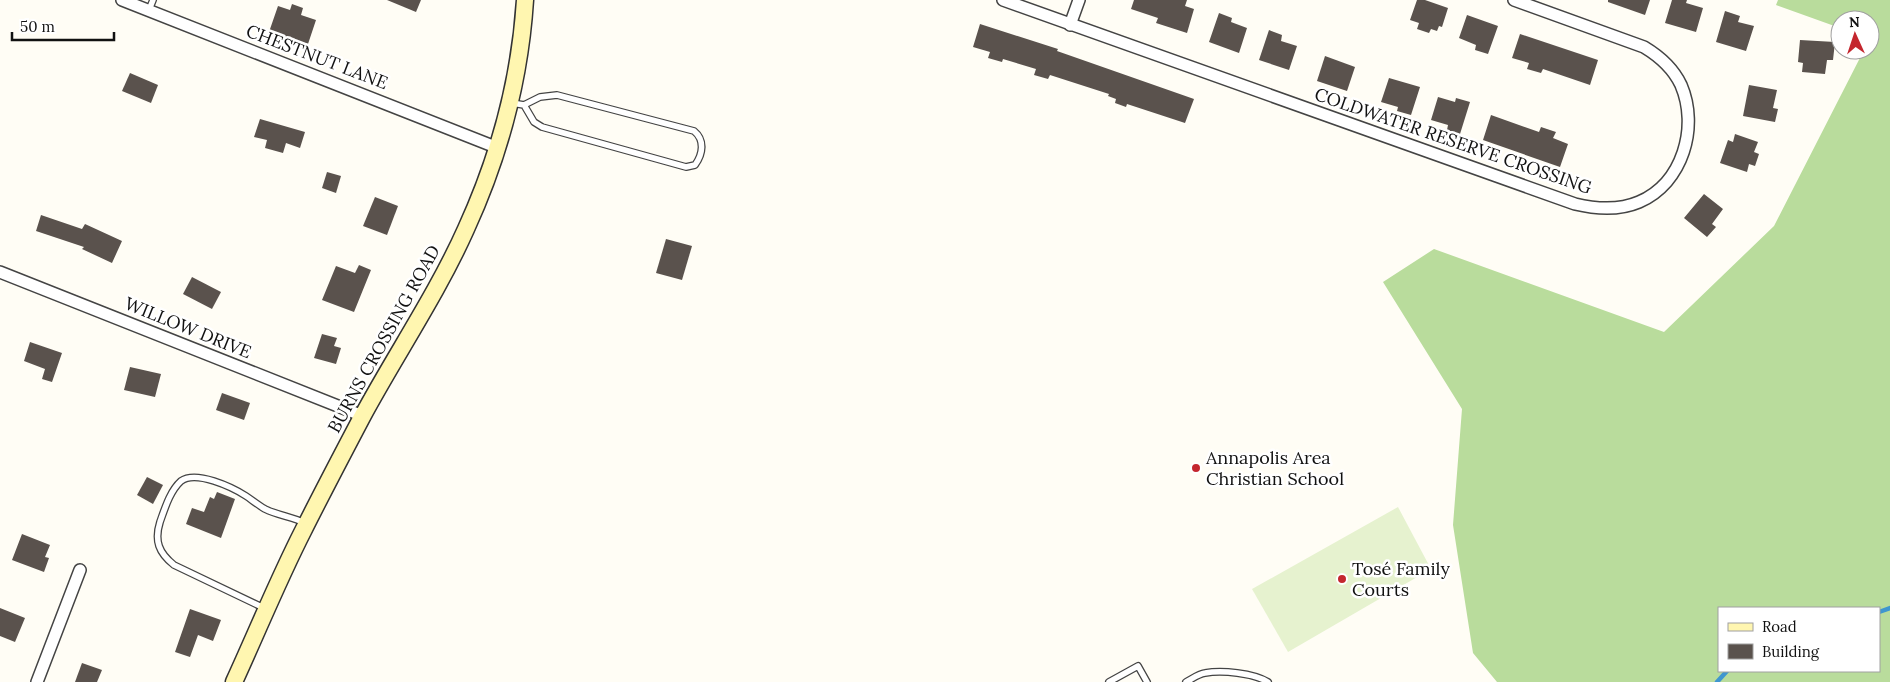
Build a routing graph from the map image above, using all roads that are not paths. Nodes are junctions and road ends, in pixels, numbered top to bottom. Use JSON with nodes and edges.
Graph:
{"nodes":[{"id":1,"x":122,"y":0,"type":"edge"},
{"id":2,"x":525,"y":0,"type":"edge"},
{"id":3,"x":1003,"y":0,"type":"edge"},
{"id":4,"x":1079,"y":0,"type":"edge"},
{"id":5,"x":1514,"y":0,"type":"edge"},
{"id":6,"x":151,"y":5,"type":"edge"},
{"id":7,"x":1070,"y":25,"type":"junction"},
{"id":8,"x":517,"y":104,"type":"junction"},
{"id":9,"x":498,"y":148,"type":"junction"},
{"id":10,"x":0,"y":272,"type":"edge"},
{"id":11,"x":363,"y":416,"type":"junction"},
{"id":12,"x":307,"y":524,"type":"junction"},
{"id":13,"x":80,"y":570,"type":"dead end"},
{"id":14,"x":266,"y":610,"type":"junction"},
{"id":15,"x":37,"y":682,"type":"edge"},
{"id":16,"x":234,"y":682,"type":"edge"},
{"id":17,"x":1109,"y":682,"type":"edge"},
{"id":18,"x":1147,"y":682,"type":"edge"},
{"id":19,"x":1186,"y":682,"type":"edge"},
{"id":20,"x":1268,"y":682,"type":"edge"}],
"edges":[{"from":1,"to":6,"type":"street","name":"CHESTNUT LANE"},
{"from":2,"to":8,"type":"street","name":"BURNS CROSSING ROAD"},
{"from":3,"to":7,"type":"street","name":"COLDWATER RESERVE CROSSING"},
{"from":4,"to":7,"type":"street"},
{"from":5,"to":7,"type":"street","name":"COLDWATER RESERVE CROSSING"},
{"from":6,"to":9,"type":"street","name":"CHESTNUT LANE"},
{"from":8,"to":8,"type":"lane"},
{"from":8,"to":9,"type":"street","name":"BURNS CROSSING ROAD"},
{"from":9,"to":11,"type":"street","name":"BURNS CROSSING ROAD"},
{"from":10,"to":11,"type":"street","name":"WILLOW DRIVE"},
{"from":11,"to":12,"type":"street","name":"BURNS CROSSING ROAD"},
{"from":12,"to":14,"type":"street","name":"BURNS CROSSING ROAD"},
{"from":12,"to":14,"type":"lane"},
{"from":13,"to":15,"type":"street"},
{"from":14,"to":16,"type":"street","name":"BURNS CROSSING ROAD"},
{"from":17,"to":18,"type":"lane"},
{"from":19,"to":20,"type":"lane"}]}
